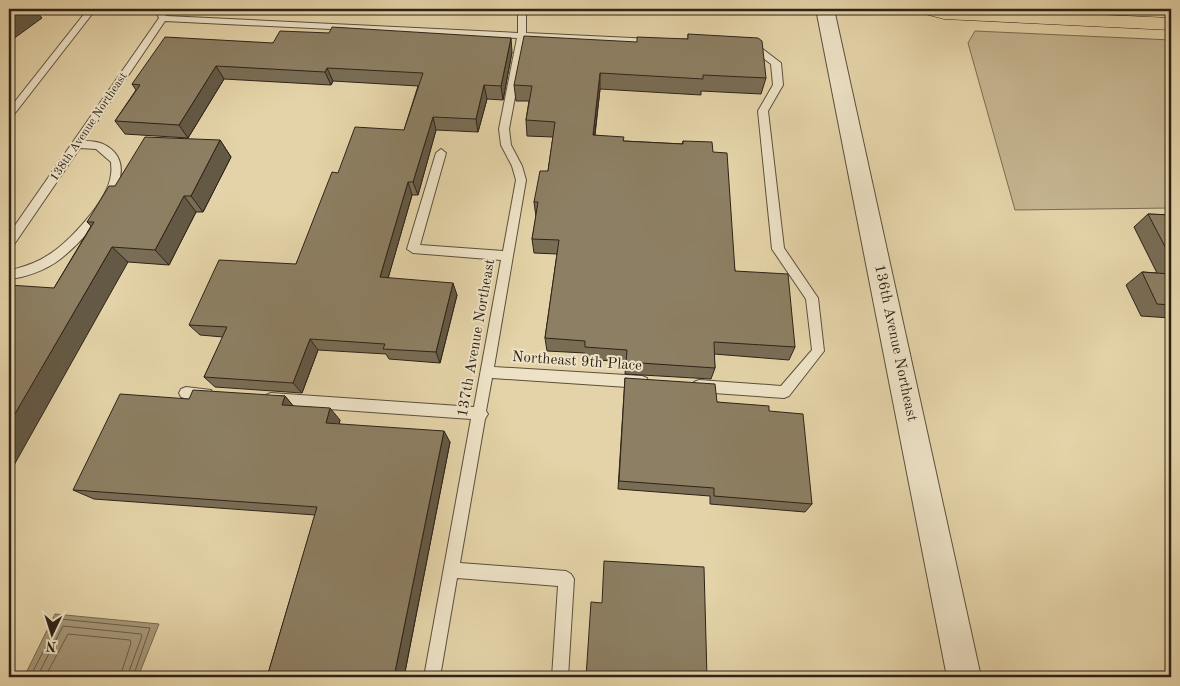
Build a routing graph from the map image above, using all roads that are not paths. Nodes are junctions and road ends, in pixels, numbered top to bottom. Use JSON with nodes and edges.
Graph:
{"nodes":[{"id":1,"x":92,"y":9,"type":"edge"},
{"id":2,"x":522,"y":9,"type":"edge"},
{"id":3,"x":826,"y":9,"type":"edge"},
{"id":4,"x":928,"y":9,"type":"edge"},
{"id":5,"x":161,"y":14,"type":"edge"},
{"id":6,"x":1171,"y":24,"type":"edge"},
{"id":7,"x":522,"y":36,"type":"junction"},
{"id":8,"x":663,"y":42,"type":"edge"},
{"id":9,"x":749,"y":46,"type":"edge"},
{"id":10,"x":9,"y":114,"type":"edge"},
{"id":11,"x":78,"y":144,"type":"junction"},
{"id":12,"x":441,"y":153,"type":"dead end"},
{"id":13,"x":9,"y":243,"type":"edge"},
{"id":14,"x":508,"y":256,"type":"junction"},
{"id":15,"x":9,"y":274,"type":"edge"},
{"id":16,"x":488,"y":372,"type":"junction"},
{"id":17,"x":656,"y":383,"type":"edge"},
{"id":18,"x":686,"y":385,"type":"edge"},
{"id":19,"x":186,"y":392,"type":"dead end"},
{"id":20,"x":216,"y":395,"type":"edge"},
{"id":21,"x":255,"y":398,"type":"edge"},
{"id":22,"x":481,"y":414,"type":"junction"},
{"id":23,"x":452,"y":570,"type":"junction"},
{"id":24,"x":432,"y":677,"type":"edge"},
{"id":25,"x":560,"y":677,"type":"edge"},
{"id":26,"x":964,"y":677,"type":"edge"}],
"edges":[{"from":1,"to":10,"type":"lane"},
{"from":2,"to":7,"type":"lane","name":"137th Avenue Northeast"},
{"from":3,"to":26,"type":"street","name":"136th Avenue Northeast"},
{"from":4,"to":6,"type":"main road"},
{"from":5,"to":7,"type":"lane"},
{"from":5,"to":11,"type":"lane","name":"138th Avenue Northeast"},
{"from":7,"to":8,"type":"lane"},
{"from":7,"to":14,"type":"lane","name":"137th Avenue Northeast"},
{"from":9,"to":18,"type":"lane"},
{"from":11,"to":13,"type":"lane","name":"138th Avenue Northeast"},
{"from":11,"to":15,"type":"lane"},
{"from":12,"to":14,"type":"lane"},
{"from":14,"to":16,"type":"lane","name":"137th Avenue Northeast"},
{"from":16,"to":17,"type":"lane","name":"Northeast 9th Place"},
{"from":16,"to":22,"type":"lane","name":"137th Avenue Northeast"},
{"from":19,"to":20,"type":"lane"},
{"from":21,"to":22,"type":"lane"},
{"from":22,"to":23,"type":"lane","name":"137th Avenue Northeast"},
{"from":23,"to":24,"type":"lane","name":"137th Avenue Northeast"},
{"from":23,"to":25,"type":"lane"}]}
